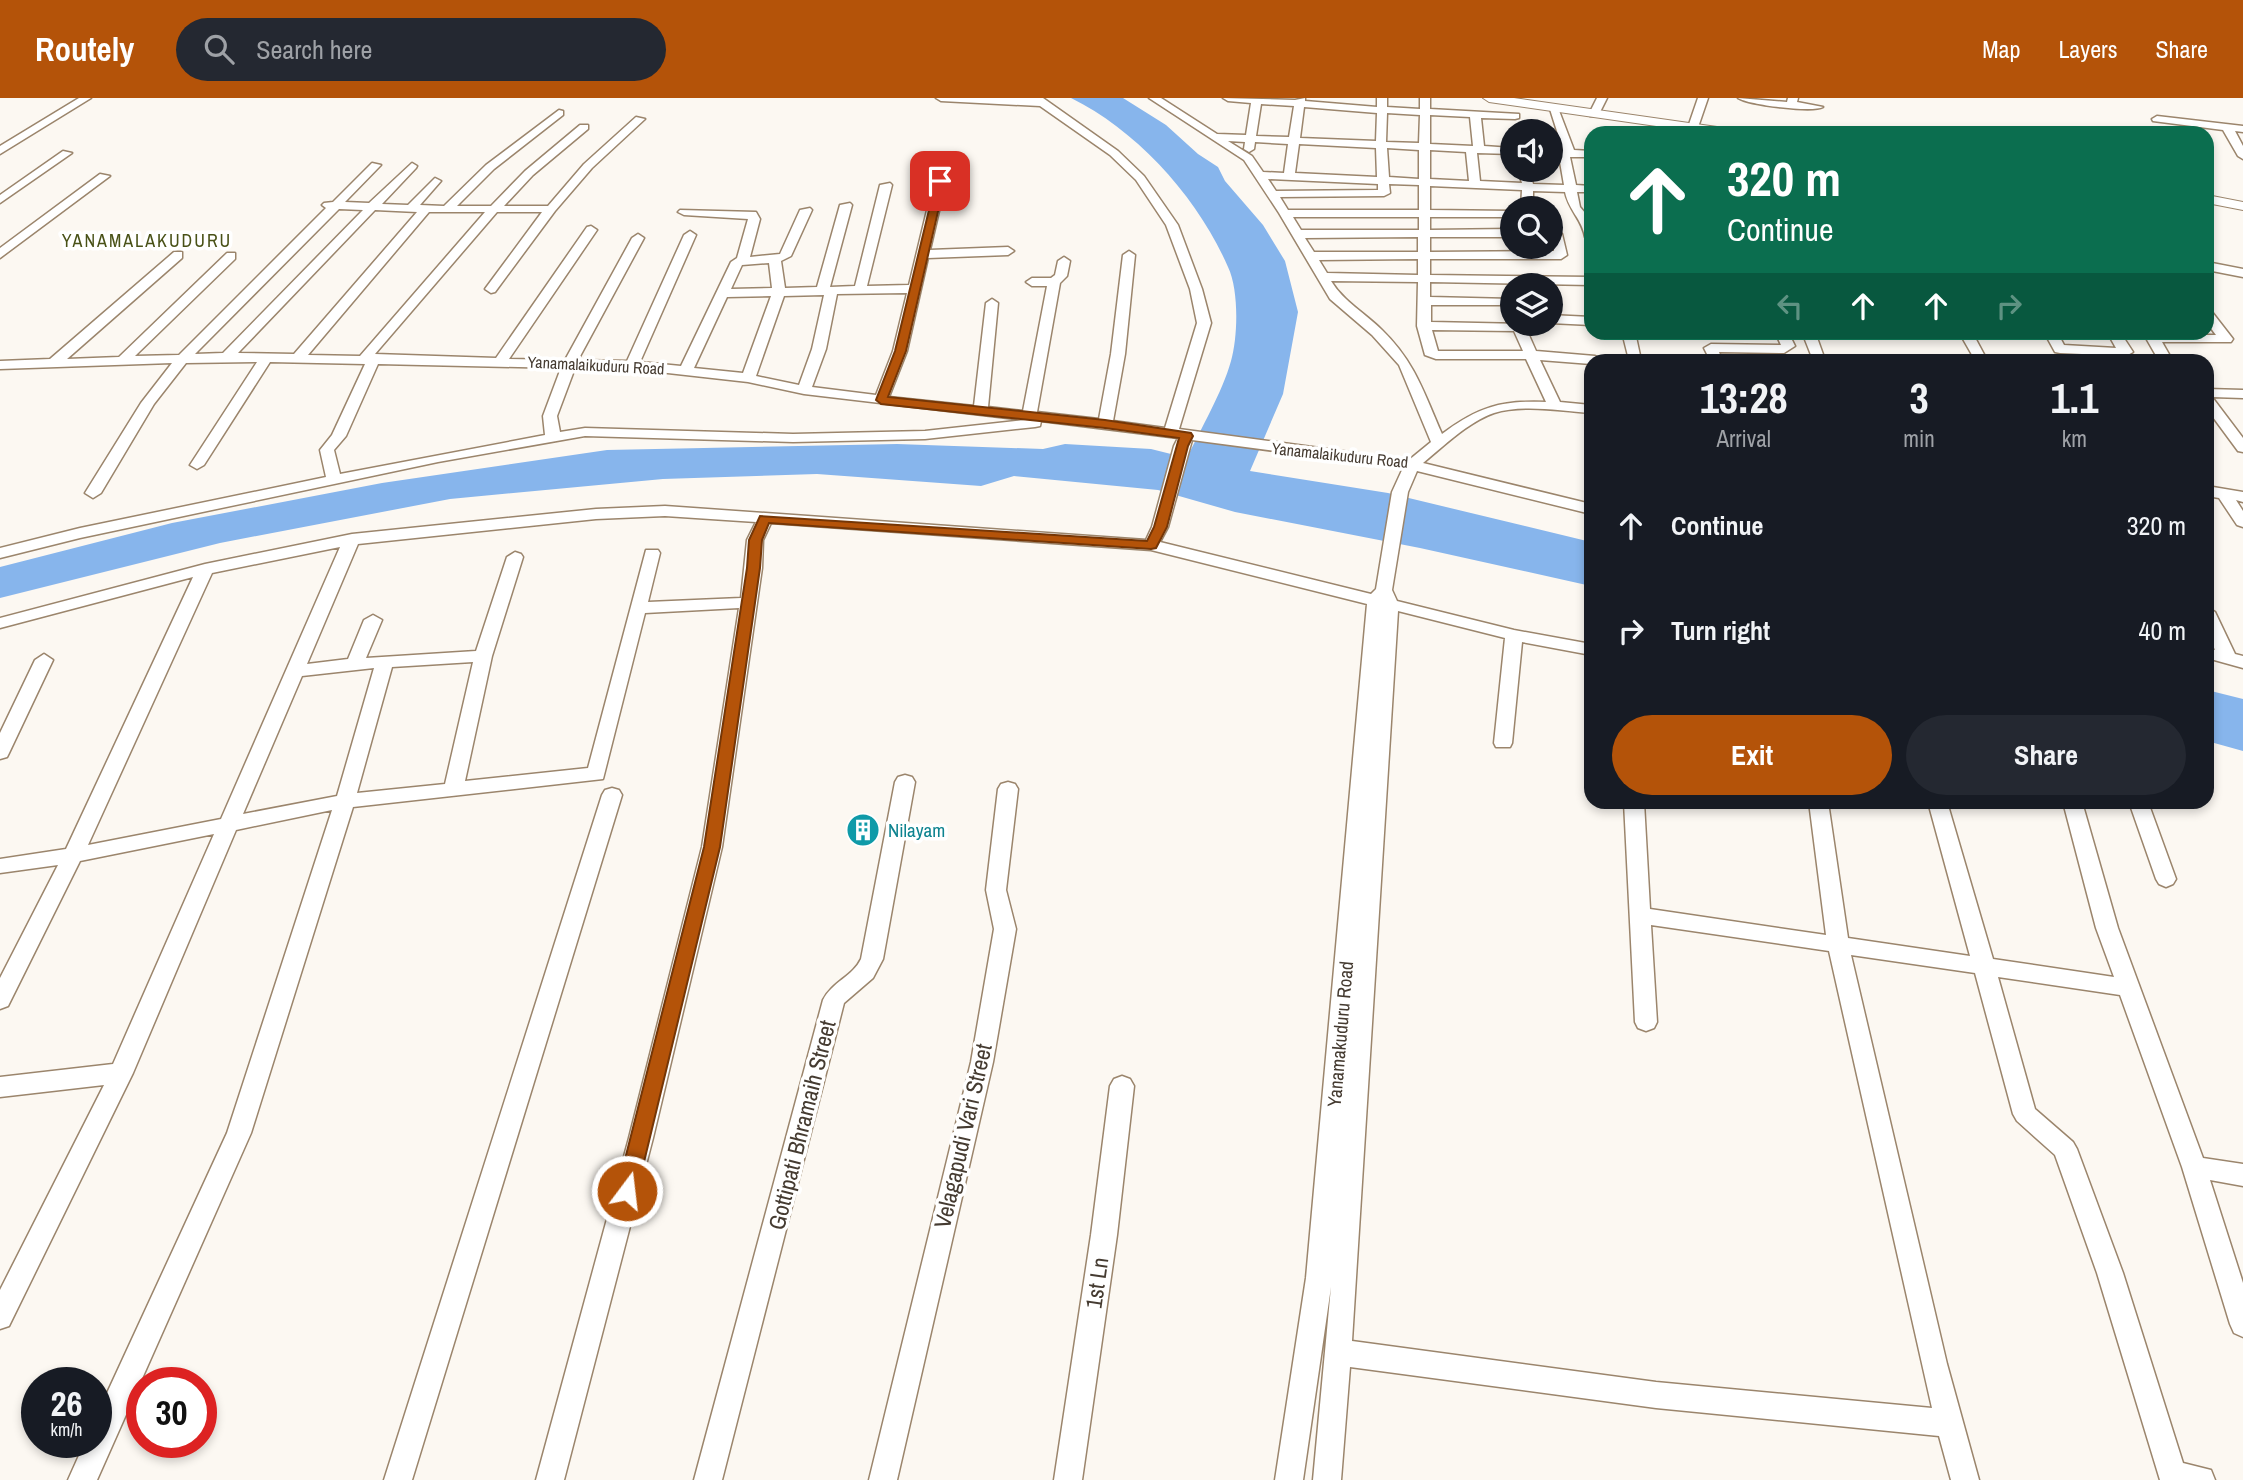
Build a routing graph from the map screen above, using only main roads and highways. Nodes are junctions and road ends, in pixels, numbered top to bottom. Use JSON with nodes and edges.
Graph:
{"nodes":[{"id":1,"x":1489,"y":98,"type":"edge"},
{"id":2,"x":1526,"y":101,"type":"edge"},
{"id":3,"x":1667,"y":126,"type":"edge"},
{"id":4,"x":2214,"y":199,"type":"edge"},
{"id":5,"x":2243,"y":205,"type":"edge"}],
"edges":[{"from":1,"to":2,"type":"main road"},
{"from":2,"to":3,"type":"main road"},
{"from":4,"to":5,"type":"main road"}]}
